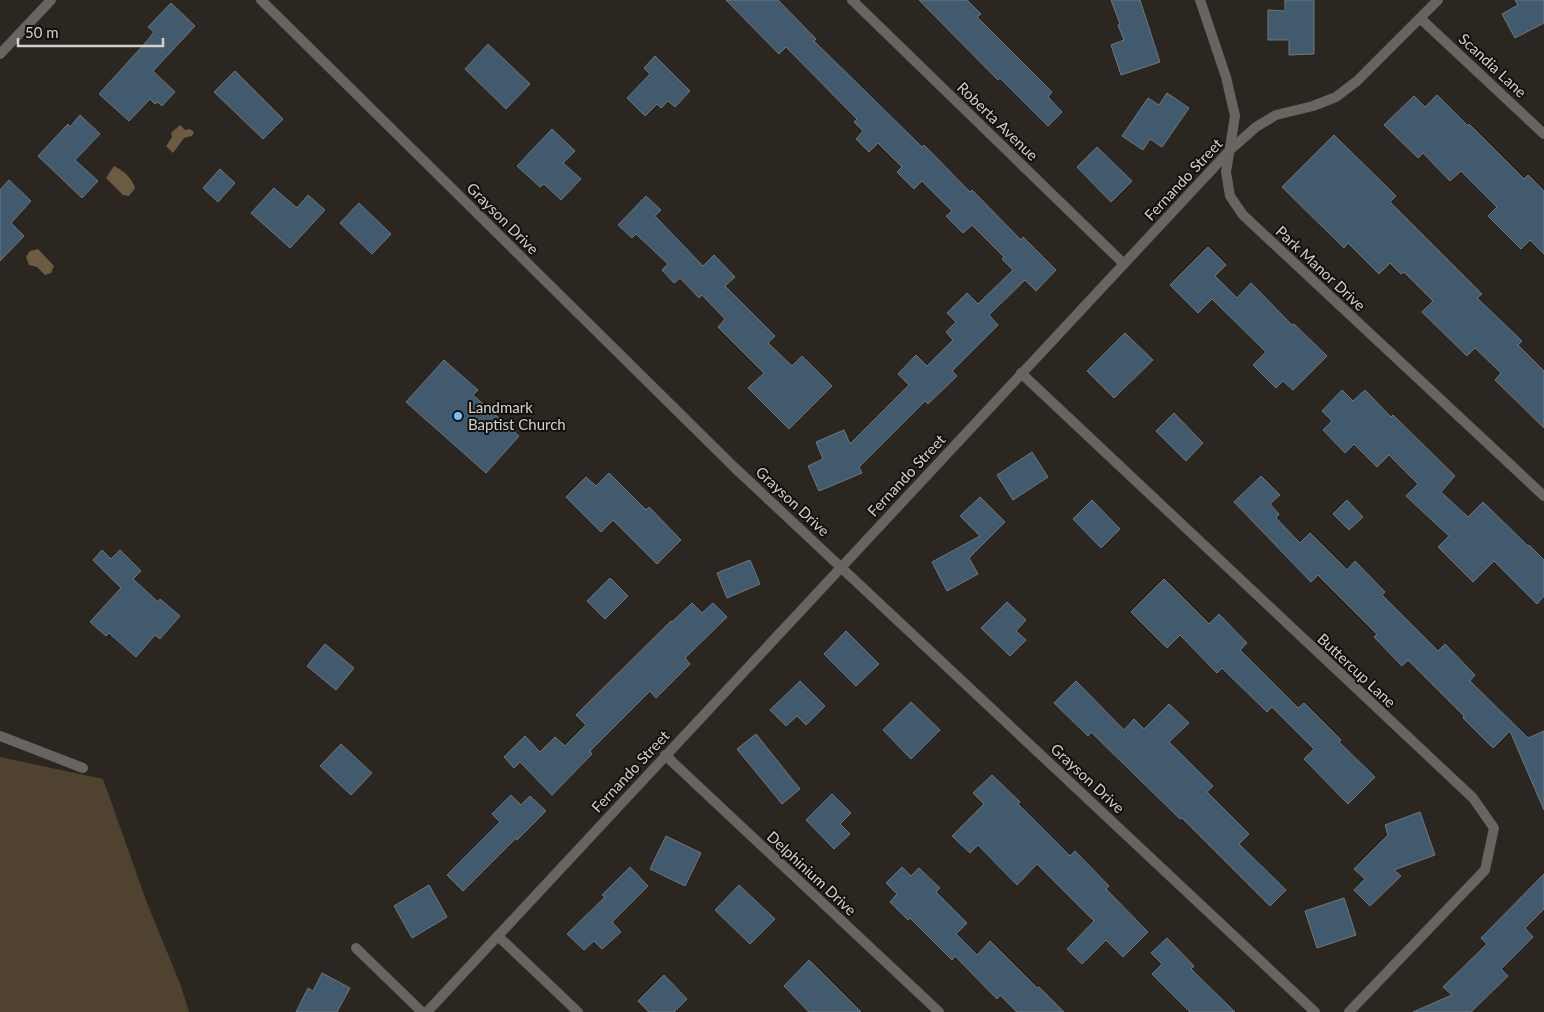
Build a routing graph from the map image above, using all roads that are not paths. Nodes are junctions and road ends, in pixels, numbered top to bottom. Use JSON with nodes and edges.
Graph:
{"nodes":[{"id":1,"x":51,"y":0,"type":"edge"},
{"id":2,"x":261,"y":0,"type":"edge"},
{"id":3,"x":852,"y":0,"type":"edge"},
{"id":4,"x":1200,"y":0,"type":"edge"},
{"id":5,"x":1438,"y":0,"type":"edge"},
{"id":6,"x":1421,"y":19,"type":"junction"},
{"id":7,"x":0,"y":54,"type":"edge"},
{"id":8,"x":1544,"y":134,"type":"edge"},
{"id":9,"x":1230,"y":149,"type":"junction"},
{"id":10,"x":1124,"y":264,"type":"junction"},
{"id":11,"x":1021,"y":373,"type":"junction"},
{"id":12,"x":1544,"y":496,"type":"edge"},
{"id":13,"x":841,"y":568,"type":"junction"},
{"id":14,"x":0,"y":736,"type":"edge"},
{"id":15,"x":665,"y":755,"type":"junction"},
{"id":16,"x":83,"y":768,"type":"dead end"},
{"id":17,"x":498,"y":936,"type":"junction"},
{"id":18,"x":356,"y":948,"type":"dead end"},
{"id":19,"x":422,"y":1012,"type":"edge"},
{"id":20,"x":427,"y":1012,"type":"edge"},
{"id":21,"x":578,"y":1012,"type":"edge"},
{"id":22,"x":939,"y":1012,"type":"edge"},
{"id":23,"x":1315,"y":1012,"type":"edge"},
{"id":24,"x":1348,"y":1012,"type":"edge"}],
"edges":[{"from":1,"to":7,"type":"street"},
{"from":2,"to":13,"type":"street","name":"Grayson Drive"},
{"from":3,"to":10,"type":"street","name":"Roberta Avenue"},
{"from":4,"to":9,"type":"street","name":"Park Manor Drive"},
{"from":5,"to":6,"type":"street","name":"Fernando Street"},
{"from":6,"to":8,"type":"street","name":"Scandia Lane"},
{"from":6,"to":9,"type":"street","name":"Fernando Street"},
{"from":9,"to":10,"type":"street","name":"Fernando Street"},
{"from":9,"to":12,"type":"street","name":"Park Manor Drive"},
{"from":10,"to":11,"type":"street","name":"Fernando Street"},
{"from":11,"to":13,"type":"street","name":"Fernando Street"},
{"from":11,"to":24,"type":"street","name":"Buttercup Lane"},
{"from":13,"to":15,"type":"street","name":"Fernando Street"},
{"from":13,"to":23,"type":"street","name":"Grayson Drive"},
{"from":14,"to":16,"type":"street"},
{"from":15,"to":17,"type":"street","name":"Fernando Street"},
{"from":15,"to":22,"type":"street","name":"Delphinium Drive"},
{"from":17,"to":20,"type":"street","name":"Fernando Street"},
{"from":17,"to":21,"type":"street"},
{"from":18,"to":19,"type":"street"}]}
